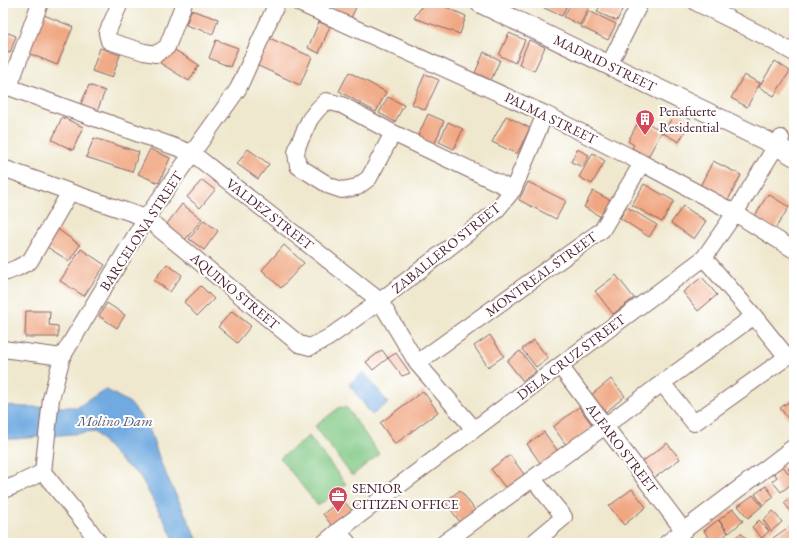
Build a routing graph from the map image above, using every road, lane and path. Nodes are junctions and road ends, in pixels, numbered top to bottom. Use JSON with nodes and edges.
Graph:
{"nodes":[{"id":1,"x":40,"y":3,"type":"edge"},
{"id":2,"x":120,"y":3,"type":"edge"},
{"id":3,"x":184,"y":3,"type":"edge"},
{"id":4,"x":277,"y":3,"type":"edge"},
{"id":5,"x":299,"y":3,"type":"edge"},
{"id":6,"x":480,"y":3,"type":"edge"},
{"id":7,"x":500,"y":3,"type":"edge"},
{"id":8,"x":640,"y":3,"type":"edge"},
{"id":9,"x":697,"y":3,"type":"edge"},
{"id":10,"x":794,"y":53,"type":"edge"},
{"id":11,"x":612,"y":60,"type":"junction"},
{"id":12,"x":6,"y":86,"type":"edge"},
{"id":13,"x":545,"y":114,"type":"junction"},
{"id":14,"x":393,"y":133,"type":"junction"},
{"id":15,"x":784,"y":143,"type":"edge"},
{"id":16,"x":192,"y":153,"type":"junction"},
{"id":17,"x":794,"y":156,"type":"edge"},
{"id":18,"x":642,"y":163,"type":"junction"},
{"id":19,"x":3,"y":168,"type":"edge"},
{"id":20,"x":513,"y":190,"type":"junction"},
{"id":21,"x":70,"y":192,"type":"junction"},
{"id":22,"x":734,"y":213,"type":"junction"},
{"id":23,"x":146,"y":218,"type":"junction"},
{"id":24,"x":794,"y":250,"type":"edge"},
{"id":25,"x":704,"y":258,"type":"junction"},
{"id":26,"x":3,"y":273,"type":"edge"},
{"id":27,"x":380,"y":301,"type":"junction"},
{"id":28,"x":754,"y":316,"type":"junction"},
{"id":29,"x":328,"y":338,"type":"joint"},
{"id":30,"x":3,"y":349,"type":"edge"},
{"id":31,"x":62,"y":357,"type":"junction"},
{"id":32,"x":417,"y":363,"type":"junction"},
{"id":33,"x":560,"y":366,"type":"junction"},
{"id":34,"x":662,"y":383,"type":"junction"},
{"id":35,"x":605,"y":426,"type":"junction"},
{"id":36,"x":474,"y":429,"type":"junction"},
{"id":37,"x":794,"y":447,"type":"edge"},
{"id":38,"x":44,"y":472,"type":"junction"},
{"id":39,"x":533,"y":479,"type":"junction"},
{"id":40,"x":3,"y":490,"type":"edge"},
{"id":41,"x":684,"y":531,"type":"junction"},
{"id":42,"x":343,"y":537,"type":"edge"},
{"id":43,"x":99,"y":543,"type":"edge"},
{"id":44,"x":324,"y":543,"type":"edge"},
{"id":45,"x":444,"y":543,"type":"edge"},
{"id":46,"x":533,"y":543,"type":"edge"},
{"id":47,"x":668,"y":543,"type":"edge"}],
"edges":[{"from":1,"to":12,"type":"street"},
{"from":2,"to":3,"type":"street"},
{"from":4,"to":16,"type":"street","name":"BARCELONA STREET"},
{"from":5,"to":13,"type":"street","name":"PALMA STREET"},
{"from":6,"to":11,"type":"street","name":"MADRID STREET"},
{"from":7,"to":11,"type":"street","name":"MADRID STREET"},
{"from":8,"to":11,"type":"street"},
{"from":9,"to":10,"type":"street"},
{"from":11,"to":15,"type":"street","name":"MADRID STREET"},
{"from":12,"to":16,"type":"street","name":"VALDEZ STREET"},
{"from":13,"to":18,"type":"street","name":"PALMA STREET"},
{"from":13,"to":20,"type":"street","name":"ZABALLERO STREET"},
{"from":14,"to":14,"type":"street"},
{"from":14,"to":20,"type":"street"},
{"from":15,"to":17,"type":"street","name":"MADRID STREET"},
{"from":15,"to":22,"type":"street","name":"DELA CRUZ STREET"},
{"from":16,"to":23,"type":"street","name":"BARCELONA STREET"},
{"from":16,"to":27,"type":"street","name":"VALDEZ STREET"},
{"from":18,"to":22,"type":"street","name":"PALMA STREET"},
{"from":18,"to":32,"type":"street","name":"MONTREAL STREET"},
{"from":19,"to":21,"type":"street"},
{"from":20,"to":27,"type":"street","name":"ZABALLERO STREET"},
{"from":21,"to":23,"type":"street"},
{"from":21,"to":26,"type":"street"},
{"from":22,"to":24,"type":"street","name":"PALMA STREET"},
{"from":22,"to":25,"type":"street","name":"DELA CRUZ STREET"},
{"from":23,"to":29,"type":"street","name":"AQUINO STREET"},
{"from":23,"to":31,"type":"street","name":"BARCELONA STREET"},
{"from":25,"to":28,"type":"street"},
{"from":25,"to":33,"type":"street","name":"DELA CRUZ STREET"},
{"from":27,"to":29,"type":"street","name":"ZABALLERO STREET"},
{"from":27,"to":32,"type":"street","name":"VALDEZ STREET"},
{"from":28,"to":34,"type":"street"},
{"from":28,"to":34,"type":"street"},
{"from":30,"to":31,"type":"street"},
{"from":31,"to":38,"type":"street","name":"BARCELONA STREET"},
{"from":32,"to":36,"type":"street","name":"VALDEZ STREET"},
{"from":33,"to":35,"type":"street","name":"ALFARO STREET"},
{"from":33,"to":36,"type":"street","name":"DELA CRUZ STREET"},
{"from":34,"to":35,"type":"street"},
{"from":35,"to":39,"type":"street"},
{"from":35,"to":41,"type":"street","name":"ALFARO STREET"},
{"from":36,"to":42,"type":"street","name":"DELA CRUZ STREET"},
{"from":37,"to":41,"type":"street"},
{"from":38,"to":40,"type":"street"},
{"from":38,"to":43,"type":"street"},
{"from":39,"to":45,"type":"street"},
{"from":39,"to":46,"type":"street"},
{"from":41,"to":47,"type":"street"},
{"from":42,"to":44,"type":"street","name":"DELA CRUZ STREET"}]}
